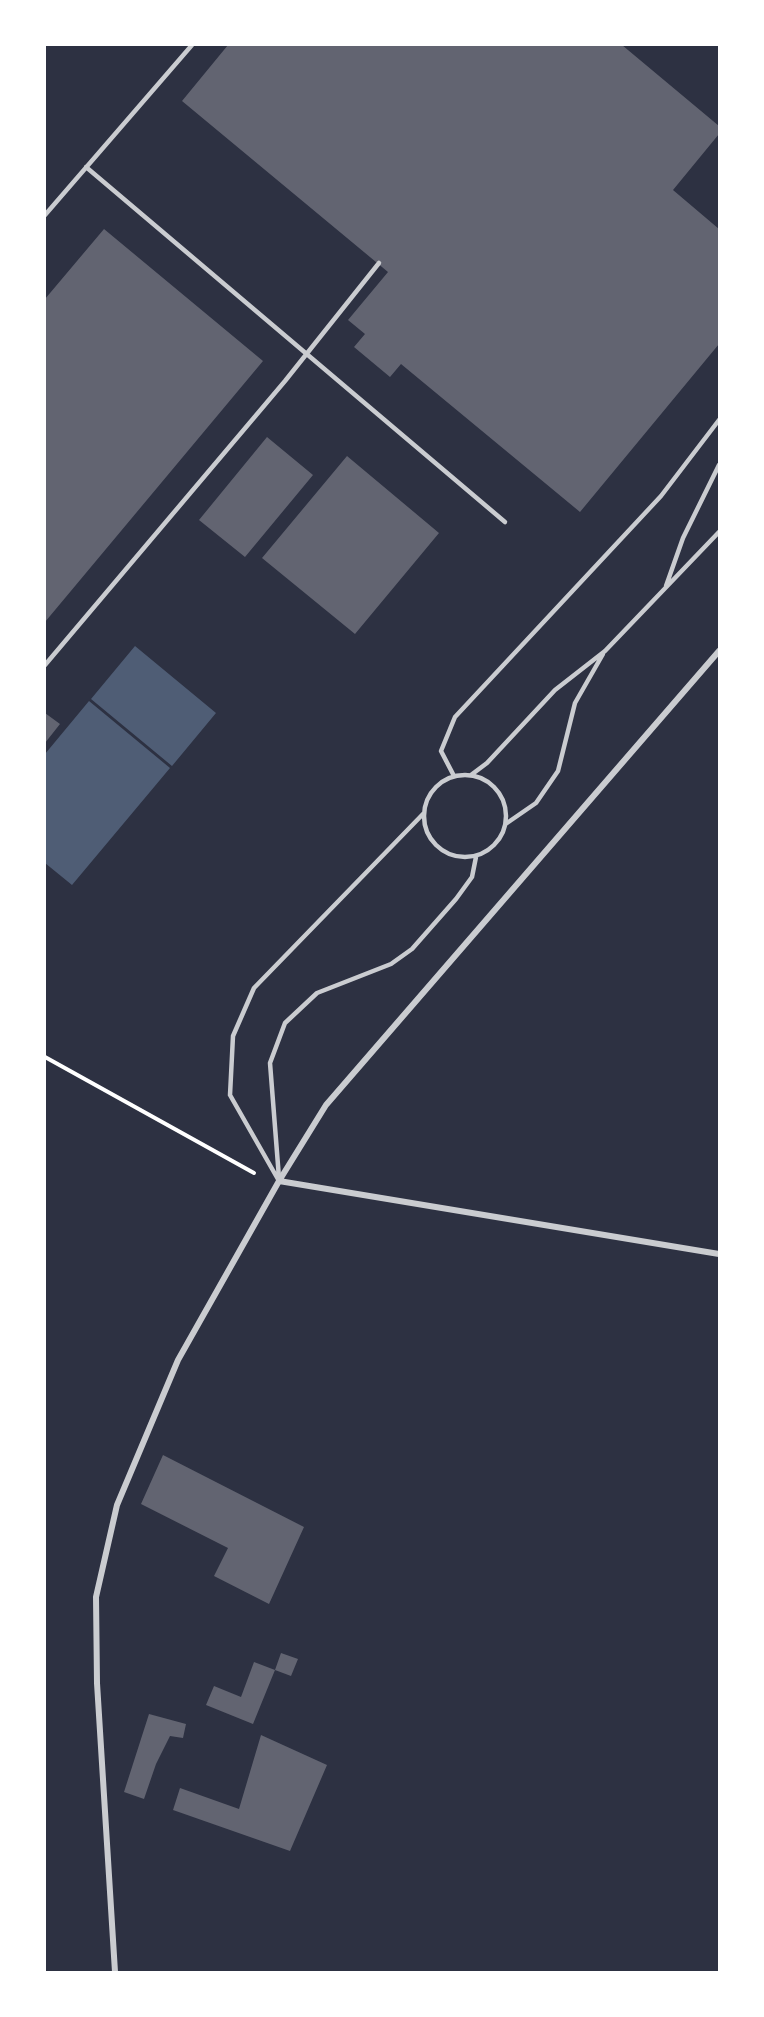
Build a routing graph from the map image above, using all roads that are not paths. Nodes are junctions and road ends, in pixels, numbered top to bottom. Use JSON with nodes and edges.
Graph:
{"nodes":[{"id":1,"x":192,"y":45,"type":"edge"},
{"id":2,"x":86,"y":167,"type":"junction"},
{"id":3,"x":45,"y":215,"type":"edge"},
{"id":4,"x":379,"y":263,"type":"dead end"},
{"id":5,"x":306,"y":353,"type":"junction"},
{"id":6,"x":719,"y":420,"type":"edge"},
{"id":7,"x":719,"y":465,"type":"edge"},
{"id":8,"x":505,"y":522,"type":"dead end"},
{"id":9,"x":719,"y":532,"type":"edge"},
{"id":10,"x":666,"y":588,"type":"junction"},
{"id":11,"x":605,"y":651,"type":"junction"},
{"id":12,"x":719,"y":651,"type":"edge"},
{"id":13,"x":45,"y":665,"type":"edge"},
{"id":14,"x":471,"y":775,"type":"junction"},
{"id":15,"x":454,"y":776,"type":"junction"},
{"id":16,"x":424,"y":813,"type":"junction"},
{"id":17,"x":507,"y":823,"type":"junction"},
{"id":18,"x":476,"y":857,"type":"junction"},
{"id":19,"x":279,"y":1181,"type":"junction"},
{"id":20,"x":719,"y":1254,"type":"edge"},
{"id":21,"x":115,"y":1972,"type":"edge"}],
"edges":[{"from":1,"to":2,"type":"lane"},
{"from":2,"to":3,"type":"lane"},
{"from":2,"to":5,"type":"lane"},
{"from":4,"to":5,"type":"lane"},
{"from":5,"to":8,"type":"lane"},
{"from":5,"to":13,"type":"lane"},
{"from":6,"to":15,"type":"lane"},
{"from":7,"to":10,"type":"lane"},
{"from":9,"to":10,"type":"lane"},
{"from":10,"to":11,"type":"lane"},
{"from":11,"to":14,"type":"lane"},
{"from":11,"to":17,"type":"lane"},
{"from":12,"to":19,"type":"street"},
{"from":14,"to":15,"type":"lane"},
{"from":14,"to":17,"type":"lane"},
{"from":15,"to":16,"type":"lane"},
{"from":16,"to":18,"type":"lane"},
{"from":16,"to":19,"type":"lane"},
{"from":17,"to":18,"type":"lane"},
{"from":18,"to":19,"type":"lane"},
{"from":19,"to":20,"type":"street"},
{"from":19,"to":21,"type":"street"}]}
